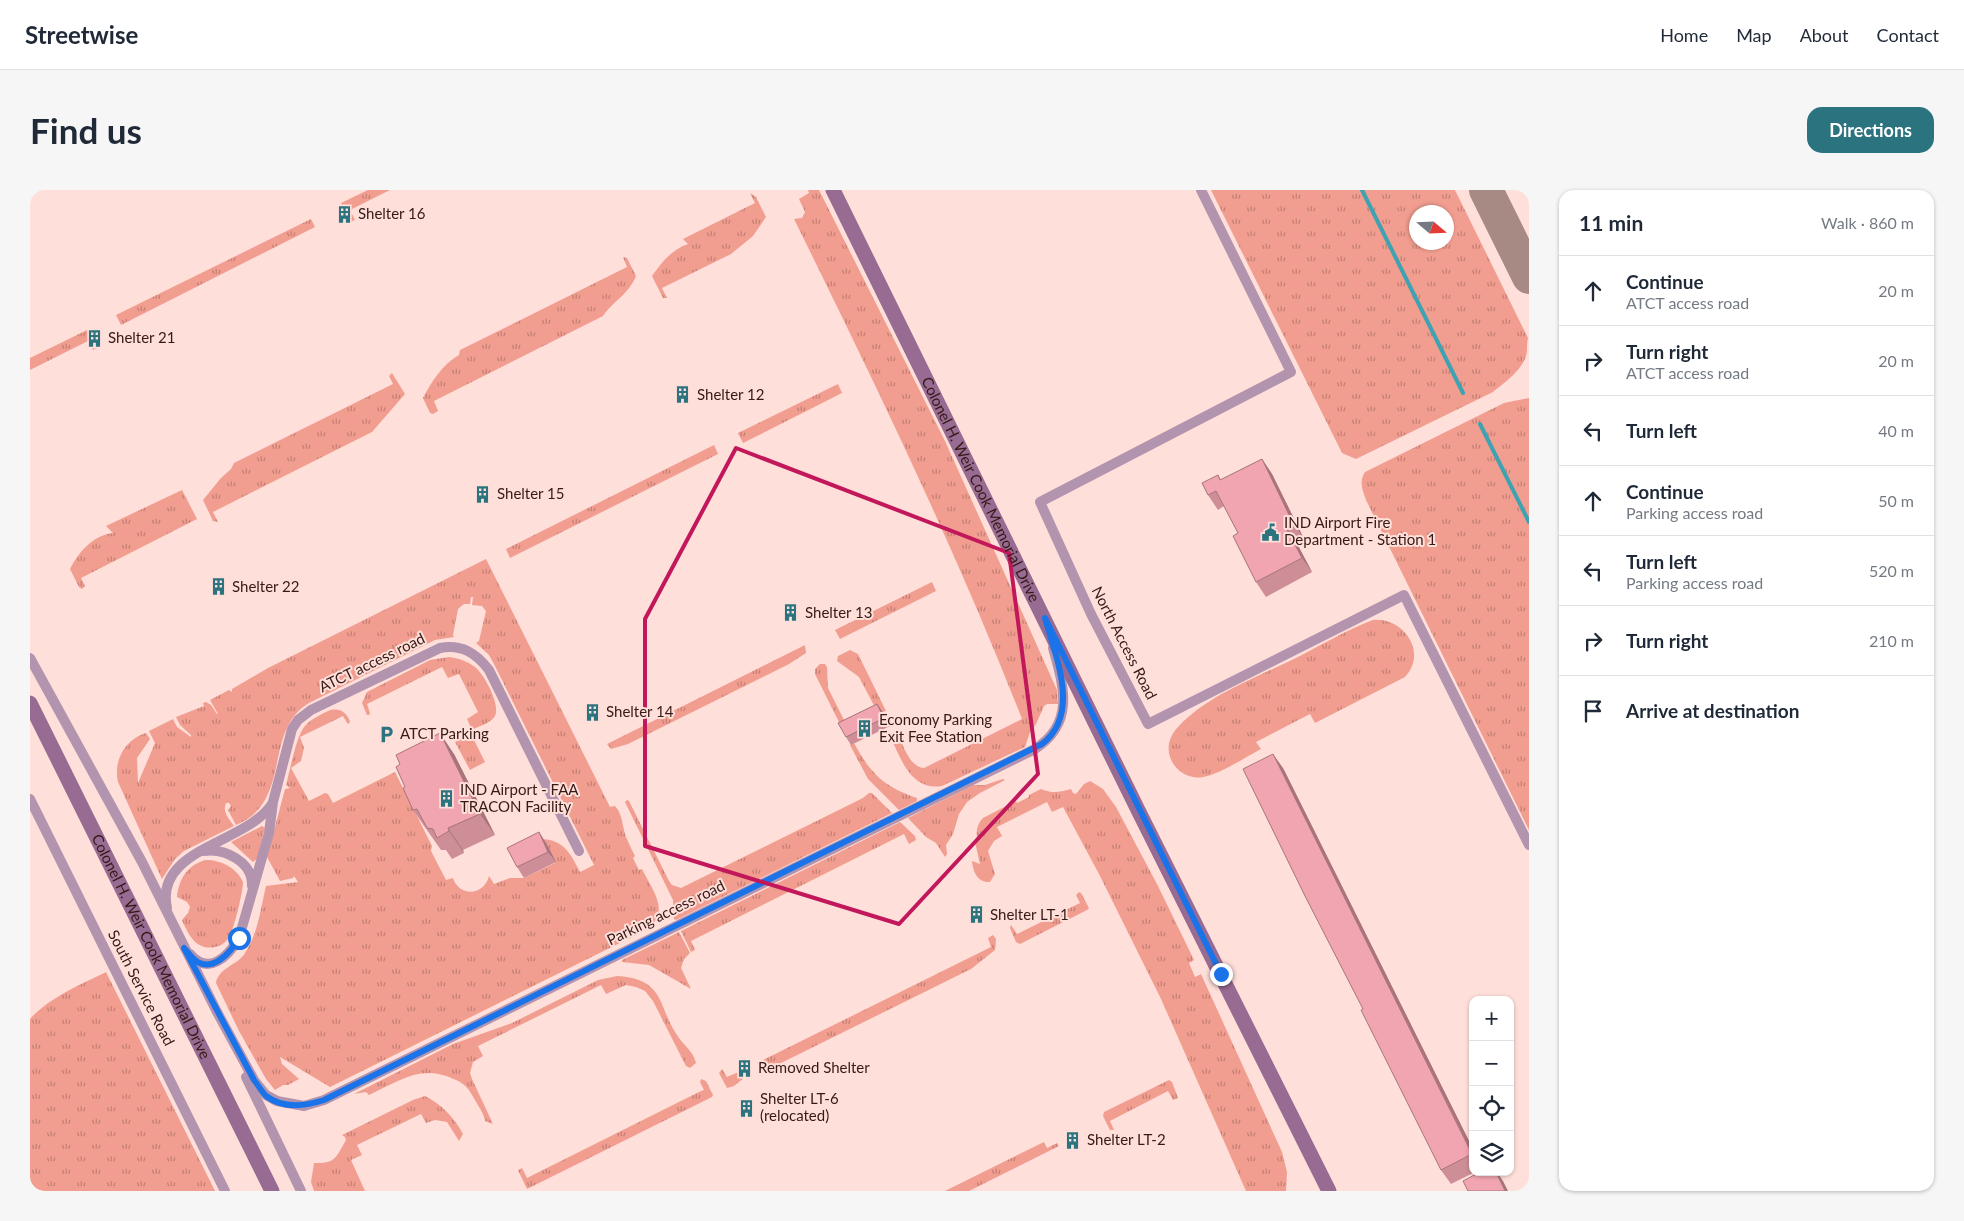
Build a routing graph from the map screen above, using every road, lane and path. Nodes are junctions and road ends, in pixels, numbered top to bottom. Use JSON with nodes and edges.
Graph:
{"nodes":[{"id":1,"x":833,"y":190,"type":"edge"},
{"id":2,"x":1201,"y":190,"type":"edge"},
{"id":3,"x":1045,"y":618,"type":"junction"},
{"id":4,"x":30,"y":658,"type":"edge"},
{"id":5,"x":30,"y":704,"type":"edge"},
{"id":6,"x":30,"y":799,"type":"edge"},
{"id":7,"x":273,"y":802,"type":"junction"},
{"id":8,"x":1529,"y":845,"type":"edge"},
{"id":9,"x":579,"y":851,"type":"dead end"},
{"id":10,"x":199,"y":853,"type":"junction"},
{"id":11,"x":251,"y":897,"type":"junction"},
{"id":12,"x":169,"y":918,"type":"junction"},
{"id":13,"x":184,"y":948,"type":"junction"},
{"id":14,"x":217,"y":1012,"type":"junction"},
{"id":15,"x":225,"y":1191,"type":"edge"},
{"id":16,"x":272,"y":1191,"type":"edge"},
{"id":17,"x":301,"y":1191,"type":"edge"},
{"id":18,"x":1330,"y":1191,"type":"edge"}],
"edges":[{"from":1,"to":3,"type":"street","name":"Colonel H. Weir Cook Memorial Drive"},
{"from":2,"to":8,"type":"street","name":"North Access Road"},
{"from":3,"to":14,"type":"street","name":"Parking access road"},
{"from":3,"to":18,"type":"street","name":"Colonel H. Weir Cook Memorial Drive"},
{"from":4,"to":12,"type":"street"},
{"from":5,"to":16,"type":"street","name":"Colonel H. Weir Cook Memorial Drive"},
{"from":6,"to":15,"type":"street","name":"South Service Road"},
{"from":7,"to":9,"type":"street","name":"ATCT access road"},
{"from":7,"to":10,"type":"street","name":"ATCT access road"},
{"from":7,"to":11,"type":"street","name":"ATCT access road"},
{"from":10,"to":11,"type":"street"},
{"from":10,"to":12,"type":"street","name":"ATCT access road"},
{"from":11,"to":13,"type":"street","name":"ATCT access road"},
{"from":12,"to":13,"type":"street"},
{"from":13,"to":14,"type":"street"},
{"from":14,"to":17,"type":"street"}]}
